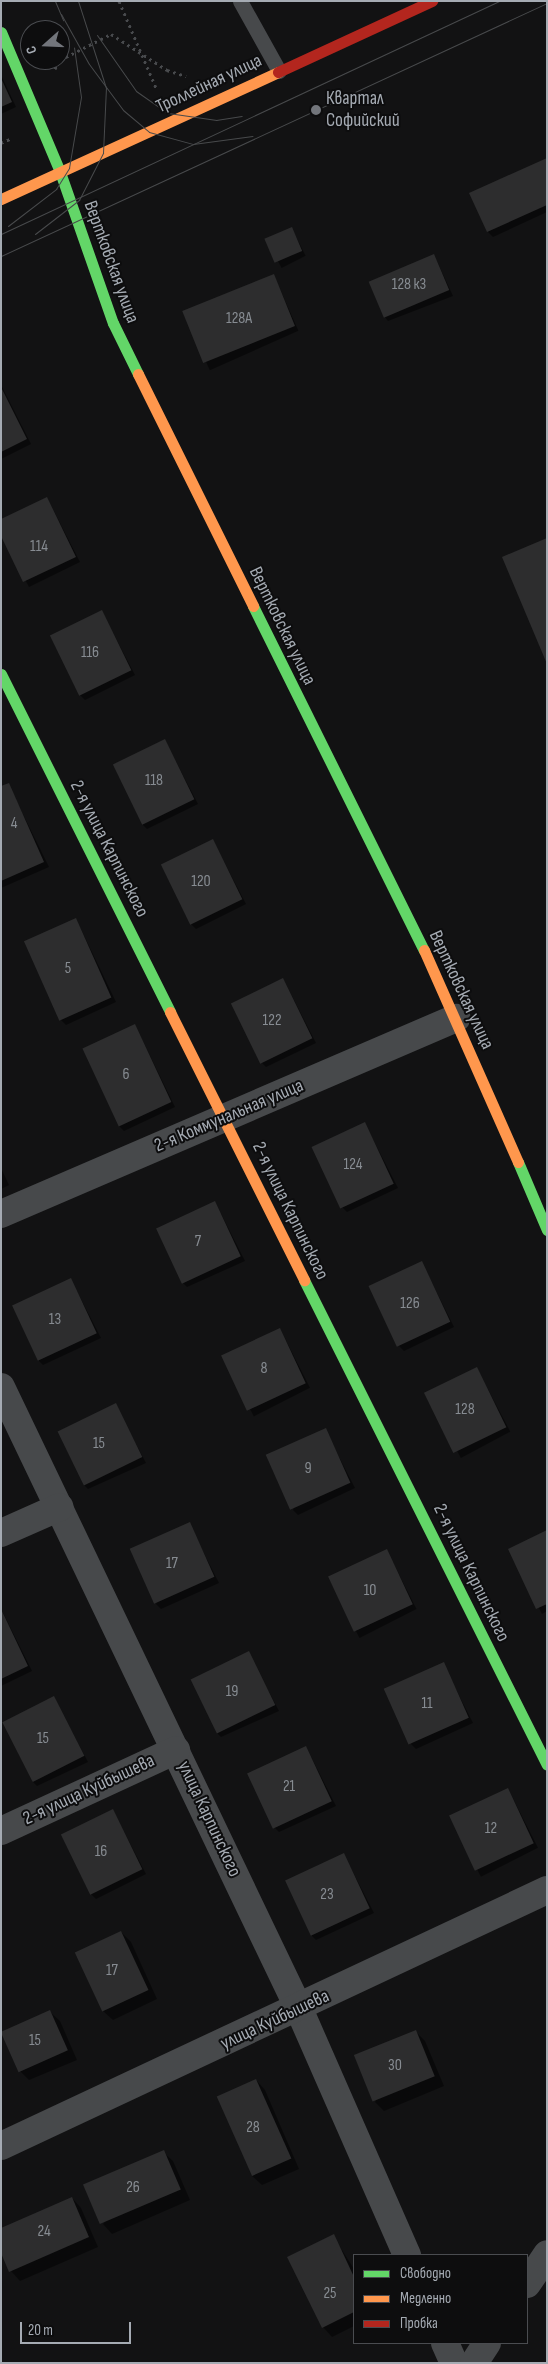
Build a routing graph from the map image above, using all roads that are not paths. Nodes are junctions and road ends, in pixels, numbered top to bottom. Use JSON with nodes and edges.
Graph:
{"nodes":[{"id":1,"x":240,"y":1,"type":"edge"},
{"id":2,"x":432,"y":1,"type":"edge"},
{"id":3,"x":1,"y":32,"type":"edge"},
{"id":4,"x":279,"y":71,"type":"junction"},
{"id":5,"x":60,"y":172,"type":"junction"},
{"id":6,"x":1,"y":200,"type":"edge"},
{"id":7,"x":1,"y":674,"type":"edge"},
{"id":8,"x":457,"y":1018,"type":"junction"},
{"id":9,"x":224,"y":1118,"type":"junction"},
{"id":10,"x":1,"y":1214,"type":"edge"},
{"id":11,"x":547,"y":1230,"type":"edge"},
{"id":12,"x":1,"y":1388,"type":"edge"},
{"id":13,"x":60,"y":1507,"type":"junction"},
{"id":14,"x":1,"y":1533,"type":"edge"},
{"id":15,"x":176,"y":1750,"type":"junction"},
{"id":16,"x":547,"y":1764,"type":"edge"},
{"id":17,"x":1,"y":1831,"type":"edge"},
{"id":18,"x":547,"y":1890,"type":"edge"},
{"id":19,"x":298,"y":2010,"type":"junction"},
{"id":20,"x":1,"y":2146,"type":"edge"},
{"id":21,"x":407,"y":2254,"type":"edge"},
{"id":22,"x":547,"y":2254,"type":"edge"},
{"id":23,"x":528,"y":2282,"type":"edge"},
{"id":24,"x":445,"y":2344,"type":"edge"},
{"id":25,"x":486,"y":2344,"type":"edge"},
{"id":26,"x":454,"y":2363,"type":"edge"},
{"id":27,"x":474,"y":2363,"type":"edge"}],
"edges":[{"from":1,"to":4,"type":"lane"},
{"from":2,"to":4,"type":"street","name":"Троллейная улица"},
{"from":3,"to":5,"type":"street","name":"Вертковская улица"},
{"from":4,"to":5,"type":"street","name":"Троллейная улица"},
{"from":5,"to":6,"type":"street","name":"Троллейная улица"},
{"from":5,"to":8,"type":"street","name":"Вертковская улица"},
{"from":7,"to":9,"type":"street","name":"2-я улица Карпинского"},
{"from":8,"to":9,"type":"street","name":"2-я Коммунальная улица"},
{"from":8,"to":11,"type":"street","name":"Вертковская улица"},
{"from":9,"to":10,"type":"street","name":"2-я Коммунальная улица"},
{"from":9,"to":16,"type":"street","name":"2-я улица Карпинского"},
{"from":12,"to":13,"type":"street","name":"улица Карпинского"},
{"from":13,"to":14,"type":"street"},
{"from":13,"to":15,"type":"street","name":"улица Карпинского"},
{"from":15,"to":17,"type":"street","name":"2-я улица Куйбышева"},
{"from":15,"to":19,"type":"street","name":"улица Карпинского"},
{"from":18,"to":19,"type":"street","name":"улица Куйбышева"},
{"from":19,"to":20,"type":"street","name":"улица Куйбышева"},
{"from":19,"to":21,"type":"street","name":"улица Карпинского"},
{"from":22,"to":23,"type":"street"},
{"from":24,"to":26,"type":"street"},
{"from":25,"to":27,"type":"street"}]}
